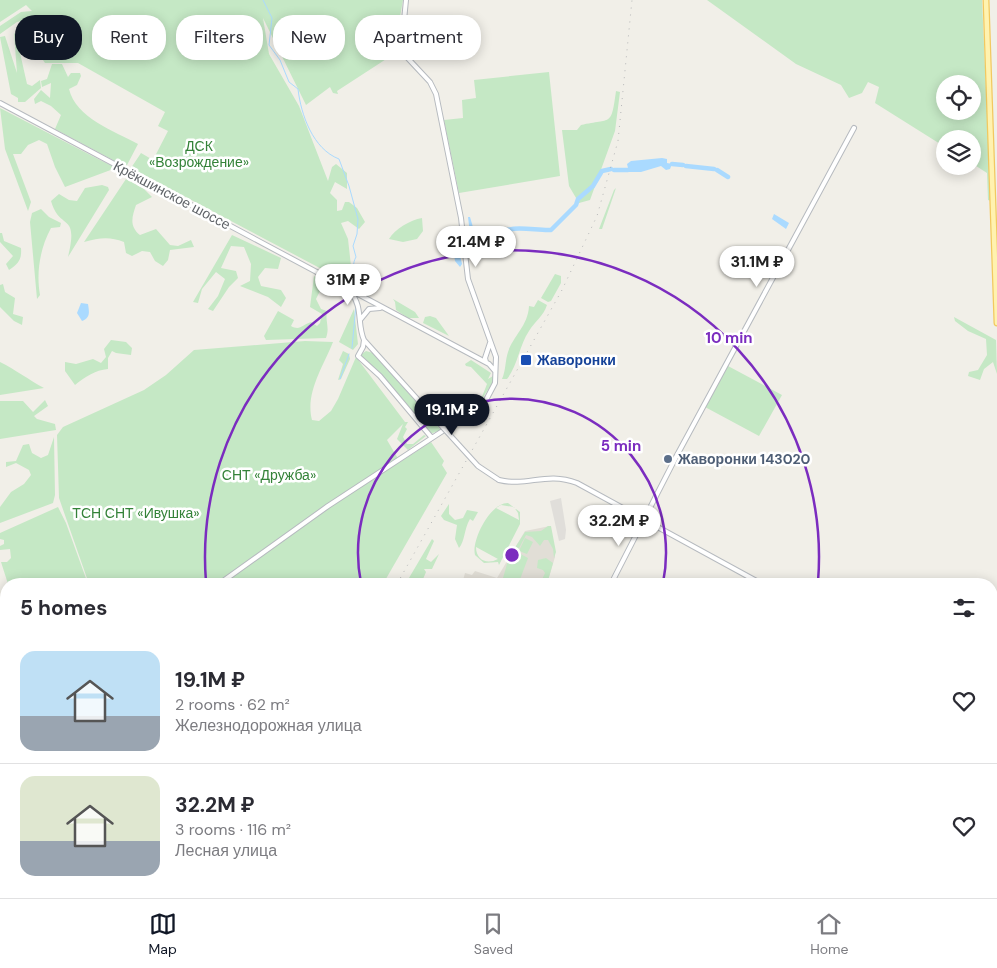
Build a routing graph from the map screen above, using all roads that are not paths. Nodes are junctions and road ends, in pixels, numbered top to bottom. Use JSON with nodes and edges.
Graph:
{"nodes":[{"id":1,"x":406,"y":0,"type":"edge"},
{"id":2,"x":987,"y":0,"type":"edge"},
{"id":3,"x":0,"y":103,"type":"edge"},
{"id":4,"x":854,"y":128,"type":"dead end"},
{"id":5,"x":997,"y":244,"type":"edge"},
{"id":6,"x":344,"y":287,"type":"junction"},
{"id":7,"x":383,"y":308,"type":"junction"},
{"id":8,"x":359,"y":322,"type":"junction"},
{"id":9,"x":997,"y":323,"type":"edge"},
{"id":10,"x":364,"y":340,"type":"junction"},
{"id":11,"x":490,"y":340,"type":"junction"},
{"id":12,"x":361,"y":351,"type":"junction"},
{"id":13,"x":374,"y":352,"type":"junction"},
{"id":14,"x":470,"y":354,"type":"junction"},
{"id":15,"x":487,"y":355,"type":"junction"},
{"id":16,"x":496,"y":356,"type":"junction"},
{"id":17,"x":496,"y":361,"type":"junction"},
{"id":18,"x":489,"y":364,"type":"junction"},
{"id":19,"x":496,"y":373,"type":"junction"},
{"id":20,"x":432,"y":438,"type":"junction"},
{"id":21,"x":644,"y":520,"type":"junction"},
{"id":22,"x":227,"y":578,"type":"edge"},
{"id":23,"x":614,"y":578,"type":"edge"},
{"id":24,"x":751,"y":578,"type":"edge"}],
"edges":[{"from":1,"to":11,"type":"street"},
{"from":2,"to":5,"type":"main road"},
{"from":2,"to":9,"type":"main road"},
{"from":3,"to":6,"type":"street","name":"Крёкшинское шоссе"},
{"from":4,"to":21,"type":"street"},
{"from":6,"to":7,"type":"street","name":"Крёкшинское шоссе"},
{"from":6,"to":8,"type":"street"},
{"from":7,"to":8,"type":"street"},
{"from":7,"to":14,"type":"street","name":"Крёкшинское шоссе"},
{"from":8,"to":10,"type":"street"},
{"from":10,"to":12,"type":"street"},
{"from":10,"to":13,"type":"street"},
{"from":11,"to":15,"type":"street"},
{"from":11,"to":16,"type":"street"},
{"from":12,"to":13,"type":"street"},
{"from":12,"to":20,"type":"street"},
{"from":13,"to":21,"type":"street","bridge":true},
{"from":14,"to":15,"type":"street"},
{"from":14,"to":18,"type":"street","name":"Крёкшинское шоссе"},
{"from":15,"to":16,"type":"street"},
{"from":15,"to":18,"type":"street"},
{"from":16,"to":17,"type":"street"},
{"from":17,"to":18,"type":"street"},
{"from":17,"to":19,"type":"street"},
{"from":18,"to":19,"type":"street"},
{"from":19,"to":20,"type":"street"},
{"from":20,"to":22,"type":"street"},
{"from":21,"to":23,"type":"street"},
{"from":21,"to":24,"type":"street"}]}
